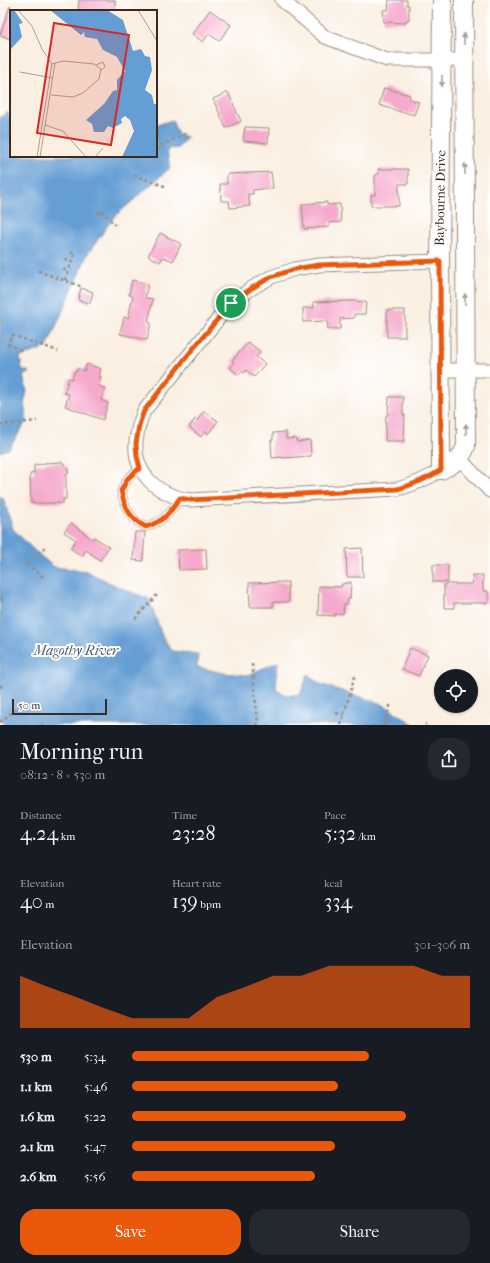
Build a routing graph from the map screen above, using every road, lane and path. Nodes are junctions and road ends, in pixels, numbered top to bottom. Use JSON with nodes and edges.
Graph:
{"nodes":[{"id":1,"x":282,"y":0,"type":"edge"},
{"id":2,"x":442,"y":0,"type":"edge"},
{"id":3,"x":464,"y":0,"type":"edge"},
{"id":4,"x":464,"y":60,"type":"junction"},
{"id":5,"x":442,"y":61,"type":"junction"},
{"id":6,"x":188,"y":132,"type":"dead end"},
{"id":7,"x":157,"y":148,"type":"edge"},
{"id":8,"x":134,"y":176,"type":"dead end"},
{"id":9,"x":167,"y":187,"type":"dead end"},
{"id":10,"x":98,"y":214,"type":"dead end"},
{"id":11,"x":115,"y":225,"type":"dead end"},
{"id":12,"x":69,"y":252,"type":"dead end"},
{"id":13,"x":66,"y":259,"type":"dead end"},
{"id":14,"x":440,"y":261,"type":"junction"},
{"id":15,"x":72,"y":262,"type":"junction"},
{"id":16,"x":63,"y":269,"type":"dead end"},
{"id":17,"x":38,"y":271,"type":"dead end"},
{"id":18,"x":68,"y":272,"type":"junction"},
{"id":19,"x":65,"y":280,"type":"junction"},
{"id":20,"x":83,"y":287,"type":"dead end"},
{"id":21,"x":21,"y":350,"type":"dead end"},
{"id":22,"x":58,"y":351,"type":"dead end"},
{"id":23,"x":440,"y":370,"type":"junction"},
{"id":24,"x":466,"y":370,"type":"junction"},
{"id":25,"x":490,"y":370,"type":"edge"},
{"id":26,"x":37,"y":421,"type":"dead end"},
{"id":27,"x":0,"y":425,"type":"edge"},
{"id":28,"x":459,"y":458,"type":"junction"},
{"id":29,"x":140,"y":468,"type":"junction"},
{"id":30,"x":441,"y":470,"type":"junction"},
{"id":31,"x":490,"y":491,"type":"edge"},
{"id":32,"x":180,"y":498,"type":"junction"},
{"id":33,"x":46,"y":546,"type":"dead end"},
{"id":34,"x":43,"y":577,"type":"dead end"},
{"id":35,"x":157,"y":595,"type":"dead end"},
{"id":36,"x":136,"y":619,"type":"dead end"},
{"id":37,"x":252,"y":664,"type":"dead end"},
{"id":38,"x":355,"y":675,"type":"dead end"},
{"id":39,"x":0,"y":685,"type":"edge"},
{"id":40,"x":3,"y":689,"type":"dead end"},
{"id":41,"x":391,"y":703,"type":"dead end"},
{"id":42,"x":29,"y":707,"type":"dead end"},
{"id":43,"x":336,"y":713,"type":"dead end"},
{"id":44,"x":344,"y":715,"type":"junction"},
{"id":45,"x":0,"y":722,"type":"edge"},
{"id":46,"x":252,"y":724,"type":"edge"},
{"id":47,"x":341,"y":725,"type":"edge"},
{"id":48,"x":384,"y":725,"type":"edge"}],
"edges":[{"from":1,"to":5,"type":"street"},
{"from":2,"to":5,"type":"street","name":"Baybourne Drive"},
{"from":4,"to":3,"type":"street","name":"Baybourne Drive","one_way":true},
{"from":4,"to":5,"type":"street"},
{"from":24,"to":4,"type":"street","name":"Baybourne Drive","one_way":true},
{"from":5,"to":14,"type":"street","name":"Baybourne Drive","one_way":true},
{"from":6,"to":7,"type":"path"},
{"from":8,"to":9,"type":"path"},
{"from":10,"to":11,"type":"path"},
{"from":12,"to":15,"type":"path"},
{"from":13,"to":15,"type":"path"},
{"from":14,"to":23,"type":"street","name":"Baybourne Drive"},
{"from":14,"to":29,"type":"street"},
{"from":15,"to":18,"type":"path"},
{"from":16,"to":18,"type":"path"},
{"from":17,"to":19,"type":"path"},
{"from":18,"to":19,"type":"path"},
{"from":19,"to":20,"type":"path"},
{"from":21,"to":22,"type":"path"},
{"from":23,"to":24,"type":"street"},
{"from":23,"to":30,"type":"street","name":"Baybourne Drive"},
{"from":24,"to":25,"type":"street"},
{"from":28,"to":24,"type":"street","name":"Baybourne Drive","one_way":true},
{"from":26,"to":27,"type":"path"},
{"from":28,"to":30,"type":"street"},
{"from":28,"to":31,"type":"street"},
{"from":29,"to":32,"type":"street"},
{"from":29,"to":32,"type":"lane"},
{"from":30,"to":32,"type":"street"},
{"from":33,"to":34,"type":"path"},
{"from":35,"to":36,"type":"path"},
{"from":37,"to":46,"type":"path"},
{"from":38,"to":44,"type":"path"},
{"from":39,"to":40,"type":"path"},
{"from":41,"to":48,"type":"path"},
{"from":42,"to":45,"type":"path"},
{"from":43,"to":44,"type":"path"},
{"from":44,"to":47,"type":"path"}]}
